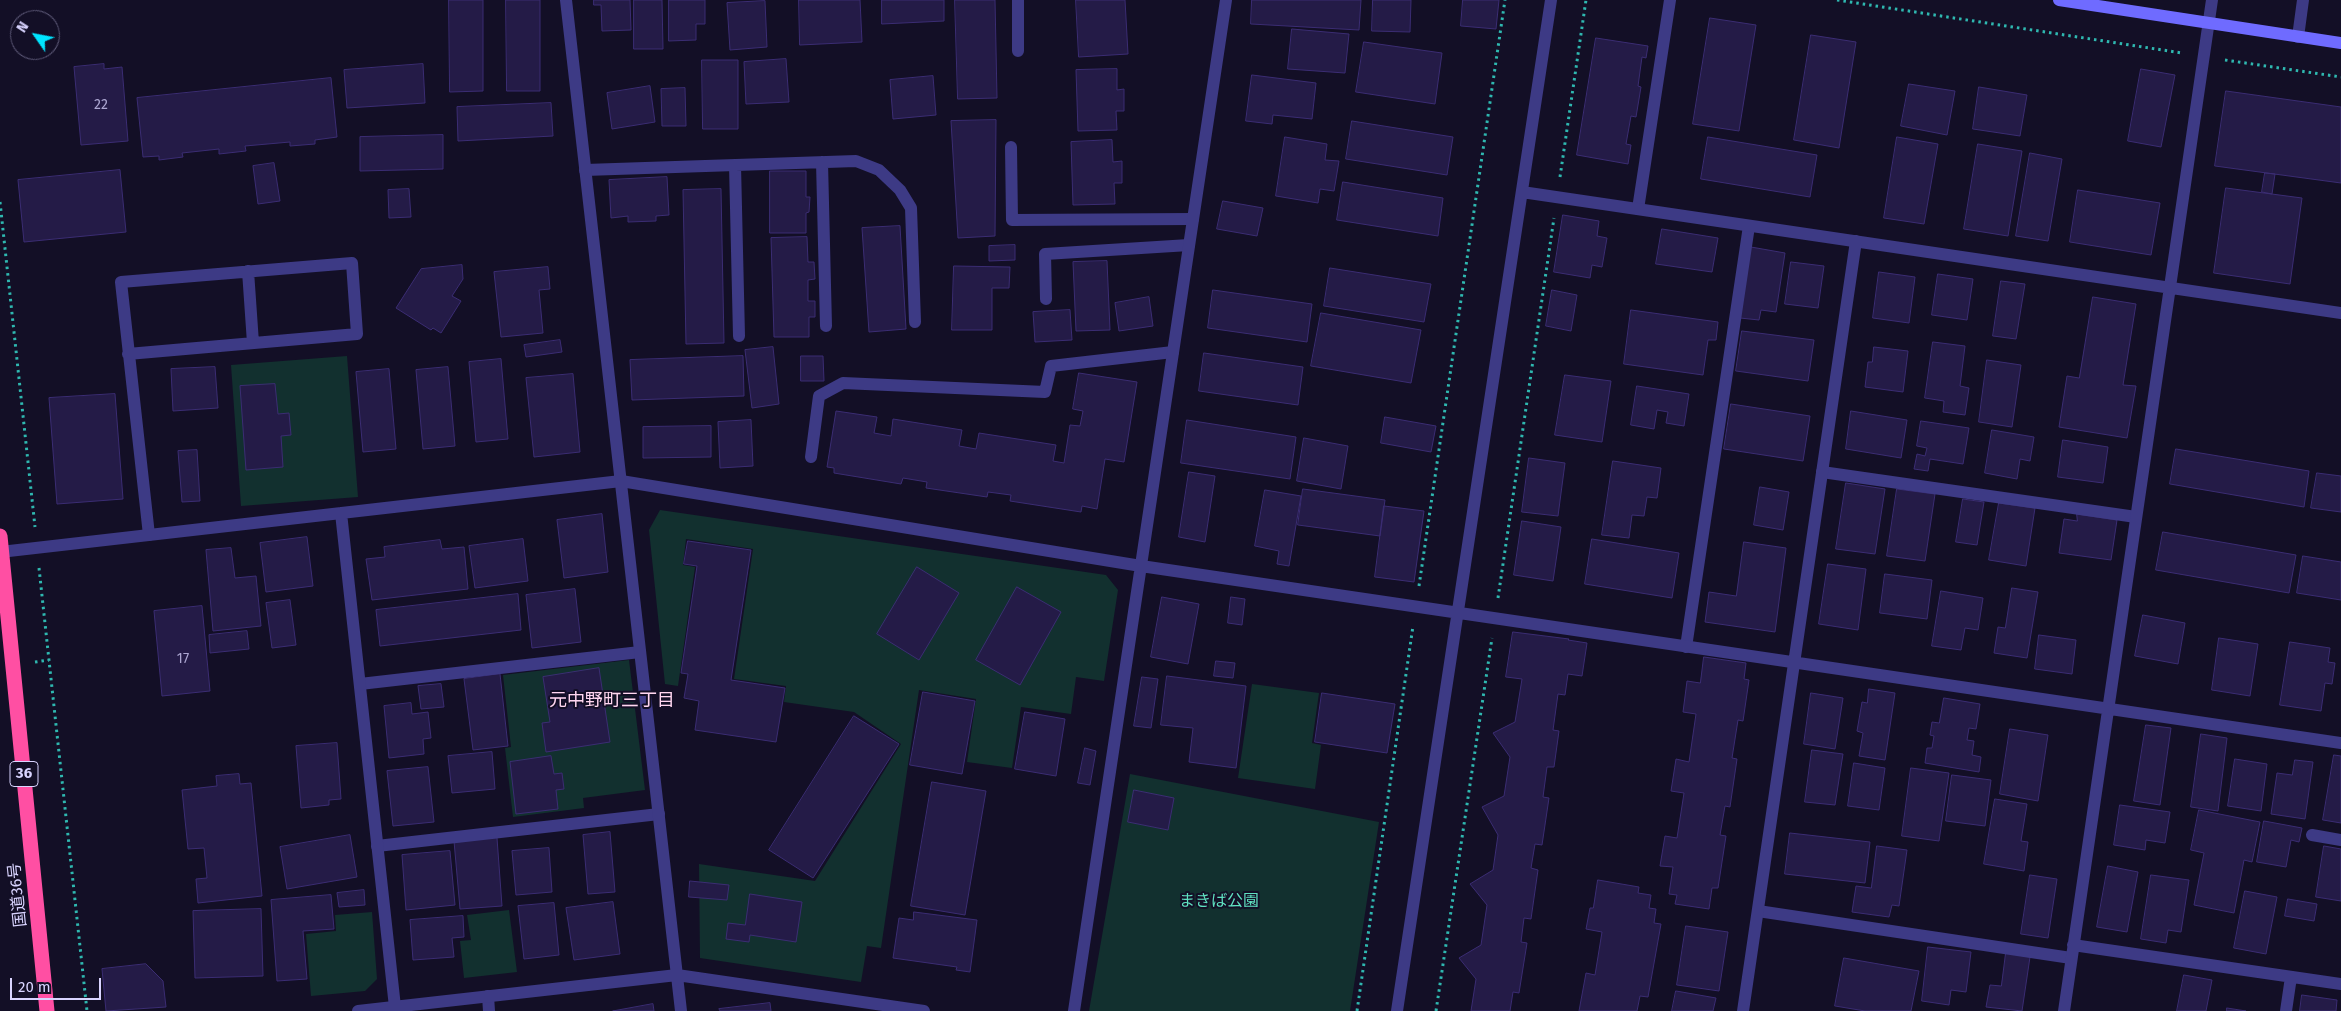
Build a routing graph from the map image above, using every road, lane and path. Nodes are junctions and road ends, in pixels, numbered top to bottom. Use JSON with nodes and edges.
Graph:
{"nodes":[{"id":1,"x":566,"y":0,"type":"edge"},
{"id":2,"x":1018,"y":0,"type":"edge"},
{"id":3,"x":1226,"y":0,"type":"edge"},
{"id":4,"x":1505,"y":0,"type":"edge"},
{"id":5,"x":1551,"y":0,"type":"edge"},
{"id":6,"x":1586,"y":0,"type":"edge"},
{"id":7,"x":1670,"y":0,"type":"edge"},
{"id":8,"x":1837,"y":0,"type":"edge"},
{"id":9,"x":2060,"y":0,"type":"edge"},
{"id":10,"x":2212,"y":0,"type":"edge"},
{"id":11,"x":2303,"y":0,"type":"edge"},
{"id":12,"x":2209,"y":23,"type":"junction"},
{"id":13,"x":2298,"y":37,"type":"junction"},
{"id":14,"x":2341,"y":43,"type":"edge"},
{"id":15,"x":1018,"y":51,"type":"dead end"},
{"id":16,"x":2204,"y":56,"type":"junction"},
{"id":17,"x":2341,"y":77,"type":"edge"},
{"id":18,"x":1011,"y":147,"type":"dead end"},
{"id":19,"x":822,"y":162,"type":"junction"},
{"id":20,"x":735,"y":165,"type":"junction"},
{"id":21,"x":586,"y":170,"type":"junction"},
{"id":22,"x":1522,"y":192,"type":"junction"},
{"id":23,"x":1556,"y":197,"type":"junction"},
{"id":24,"x":0,"y":202,"type":"edge"},
{"id":25,"x":1638,"y":209,"type":"junction"},
{"id":26,"x":1193,"y":220,"type":"junction"},
{"id":27,"x":1749,"y":226,"type":"junction"},
{"id":28,"x":1856,"y":242,"type":"junction"},
{"id":29,"x":1189,"y":245,"type":"junction"},
{"id":30,"x":248,"y":272,"type":"junction"},
{"id":31,"x":2170,"y":288,"type":"junction"},
{"id":32,"x":1046,"y":299,"type":"dead end"},
{"id":33,"x":2341,"y":313,"type":"edge"},
{"id":34,"x":914,"y":322,"type":"dead end"},
{"id":35,"x":826,"y":326,"type":"dead end"},
{"id":36,"x":739,"y":336,"type":"dead end"},
{"id":37,"x":254,"y":343,"type":"junction"},
{"id":38,"x":1173,"y":352,"type":"junction"},
{"id":39,"x":128,"y":354,"type":"junction"},
{"id":40,"x":811,"y":457,"type":"dead end"},
{"id":41,"x":1822,"y":472,"type":"junction"},
{"id":42,"x":621,"y":481,"type":"junction"},
{"id":43,"x":341,"y":513,"type":"junction"},
{"id":44,"x":2136,"y":517,"type":"junction"},
{"id":45,"x":149,"y":535,"type":"junction"},
{"id":46,"x":0,"y":536,"type":"edge"},
{"id":47,"x":37,"y":548,"type":"junction"},
{"id":48,"x":1,"y":552,"type":"edge"},
{"id":49,"x":1141,"y":566,"type":"junction"},
{"id":50,"x":1416,"y":607,"type":"junction"},
{"id":51,"x":1457,"y":613,"type":"junction"},
{"id":52,"x":1495,"y":618,"type":"junction"},
{"id":53,"x":1686,"y":646,"type":"junction"},
{"id":54,"x":640,"y":652,"type":"junction"},
{"id":55,"x":1794,"y":662,"type":"junction"},
{"id":56,"x":360,"y":684,"type":"junction"},
{"id":57,"x":2108,"y":709,"type":"junction"},
{"id":58,"x":2341,"y":743,"type":"edge"},
{"id":59,"x":659,"y":814,"type":"junction"},
{"id":60,"x":2312,"y":835,"type":"dead end"},
{"id":61,"x":2341,"y":840,"type":"edge"},
{"id":62,"x":378,"y":846,"type":"junction"},
{"id":63,"x":1758,"y":911,"type":"junction"},
{"id":64,"x":2074,"y":944,"type":"junction"},
{"id":65,"x":2071,"y":958,"type":"junction"},
{"id":66,"x":677,"y":975,"type":"junction"},
{"id":67,"x":2291,"y":977,"type":"junction"},
{"id":68,"x":2341,"y":984,"type":"edge"},
{"id":69,"x":488,"y":996,"type":"junction"},
{"id":70,"x":395,"y":1007,"type":"junction"},
{"id":71,"x":47,"y":1011,"type":"edge"},
{"id":72,"x":87,"y":1011,"type":"edge"},
{"id":73,"x":358,"y":1011,"type":"edge"},
{"id":74,"x":490,"y":1011,"type":"edge"},
{"id":75,"x":681,"y":1011,"type":"edge"},
{"id":76,"x":924,"y":1011,"type":"edge"},
{"id":77,"x":1074,"y":1011,"type":"edge"},
{"id":78,"x":1357,"y":1011,"type":"edge"},
{"id":79,"x":1397,"y":1011,"type":"edge"},
{"id":80,"x":1436,"y":1011,"type":"edge"},
{"id":81,"x":1743,"y":1011,"type":"edge"},
{"id":82,"x":2064,"y":1011,"type":"edge"},
{"id":83,"x":2286,"y":1011,"type":"edge"}],
"edges":[{"from":1,"to":21,"type":"street"},
{"from":2,"to":15,"type":"street"},
{"from":3,"to":26,"type":"street"},
{"from":4,"to":50,"type":"path"},
{"from":5,"to":22,"type":"street"},
{"from":6,"to":23,"type":"path"},
{"from":7,"to":25,"type":"street"},
{"from":8,"to":16,"type":"path"},
{"from":9,"to":12,"type":"street"},
{"from":10,"to":12,"type":"street"},
{"from":11,"to":13,"type":"street"},
{"from":12,"to":13,"type":"street"},
{"from":12,"to":16,"type":"street"},
{"from":13,"to":14,"type":"street"},
{"from":16,"to":17,"type":"path"},
{"from":16,"to":31,"type":"street"},
{"from":18,"to":26,"type":"street"},
{"from":19,"to":20,"type":"street"},
{"from":19,"to":34,"type":"street"},
{"from":19,"to":35,"type":"street"},
{"from":20,"to":21,"type":"street"},
{"from":20,"to":36,"type":"street"},
{"from":21,"to":42,"type":"street"},
{"from":22,"to":23,"type":"street"},
{"from":22,"to":51,"type":"street"},
{"from":23,"to":25,"type":"street"},
{"from":23,"to":52,"type":"path"},
{"from":24,"to":47,"type":"path"},
{"from":25,"to":27,"type":"street"},
{"from":26,"to":29,"type":"street"},
{"from":27,"to":28,"type":"street"},
{"from":27,"to":53,"type":"street"},
{"from":28,"to":31,"type":"street"},
{"from":28,"to":41,"type":"street"},
{"from":29,"to":32,"type":"street"},
{"from":29,"to":38,"type":"street"},
{"from":30,"to":37,"type":"street"},
{"from":30,"to":37,"type":"street"},
{"from":30,"to":39,"type":"street"},
{"from":31,"to":33,"type":"street"},
{"from":31,"to":44,"type":"street"},
{"from":37,"to":39,"type":"street"},
{"from":38,"to":40,"type":"street"},
{"from":38,"to":49,"type":"street"},
{"from":39,"to":45,"type":"street"},
{"from":41,"to":44,"type":"street"},
{"from":41,"to":55,"type":"street"},
{"from":42,"to":43,"type":"street"},
{"from":42,"to":49,"type":"street"},
{"from":42,"to":54,"type":"street"},
{"from":43,"to":45,"type":"street"},
{"from":43,"to":56,"type":"street"},
{"from":44,"to":57,"type":"street"},
{"from":45,"to":47,"type":"street"},
{"from":46,"to":48,"type":"highway","name":"国道36号","number":"36"},
{"from":47,"to":48,"type":"street"},
{"from":47,"to":72,"type":"path"},
{"from":48,"to":71,"type":"highway","name":"国道36号","number":"36"},
{"from":49,"to":50,"type":"street"},
{"from":49,"to":77,"type":"street"},
{"from":50,"to":51,"type":"street"},
{"from":50,"to":78,"type":"path"},
{"from":51,"to":52,"type":"street"},
{"from":51,"to":79,"type":"street"},
{"from":52,"to":53,"type":"street"},
{"from":52,"to":80,"type":"path"},
{"from":53,"to":55,"type":"street"},
{"from":54,"to":56,"type":"street"},
{"from":54,"to":59,"type":"street"},
{"from":55,"to":57,"type":"street"},
{"from":55,"to":63,"type":"street"},
{"from":56,"to":62,"type":"street"},
{"from":57,"to":58,"type":"street"},
{"from":57,"to":64,"type":"street"},
{"from":59,"to":62,"type":"street"},
{"from":59,"to":66,"type":"street"},
{"from":60,"to":61,"type":"street"},
{"from":62,"to":70,"type":"street"},
{"from":63,"to":65,"type":"street"},
{"from":63,"to":81,"type":"street"},
{"from":64,"to":65,"type":"street"},
{"from":64,"to":67,"type":"street"},
{"from":65,"to":82,"type":"street"},
{"from":66,"to":69,"type":"street"},
{"from":66,"to":75,"type":"street"},
{"from":66,"to":76,"type":"street"},
{"from":67,"to":68,"type":"street"},
{"from":67,"to":83,"type":"street"},
{"from":69,"to":70,"type":"street"},
{"from":69,"to":74,"type":"street"},
{"from":70,"to":73,"type":"street"}]}
